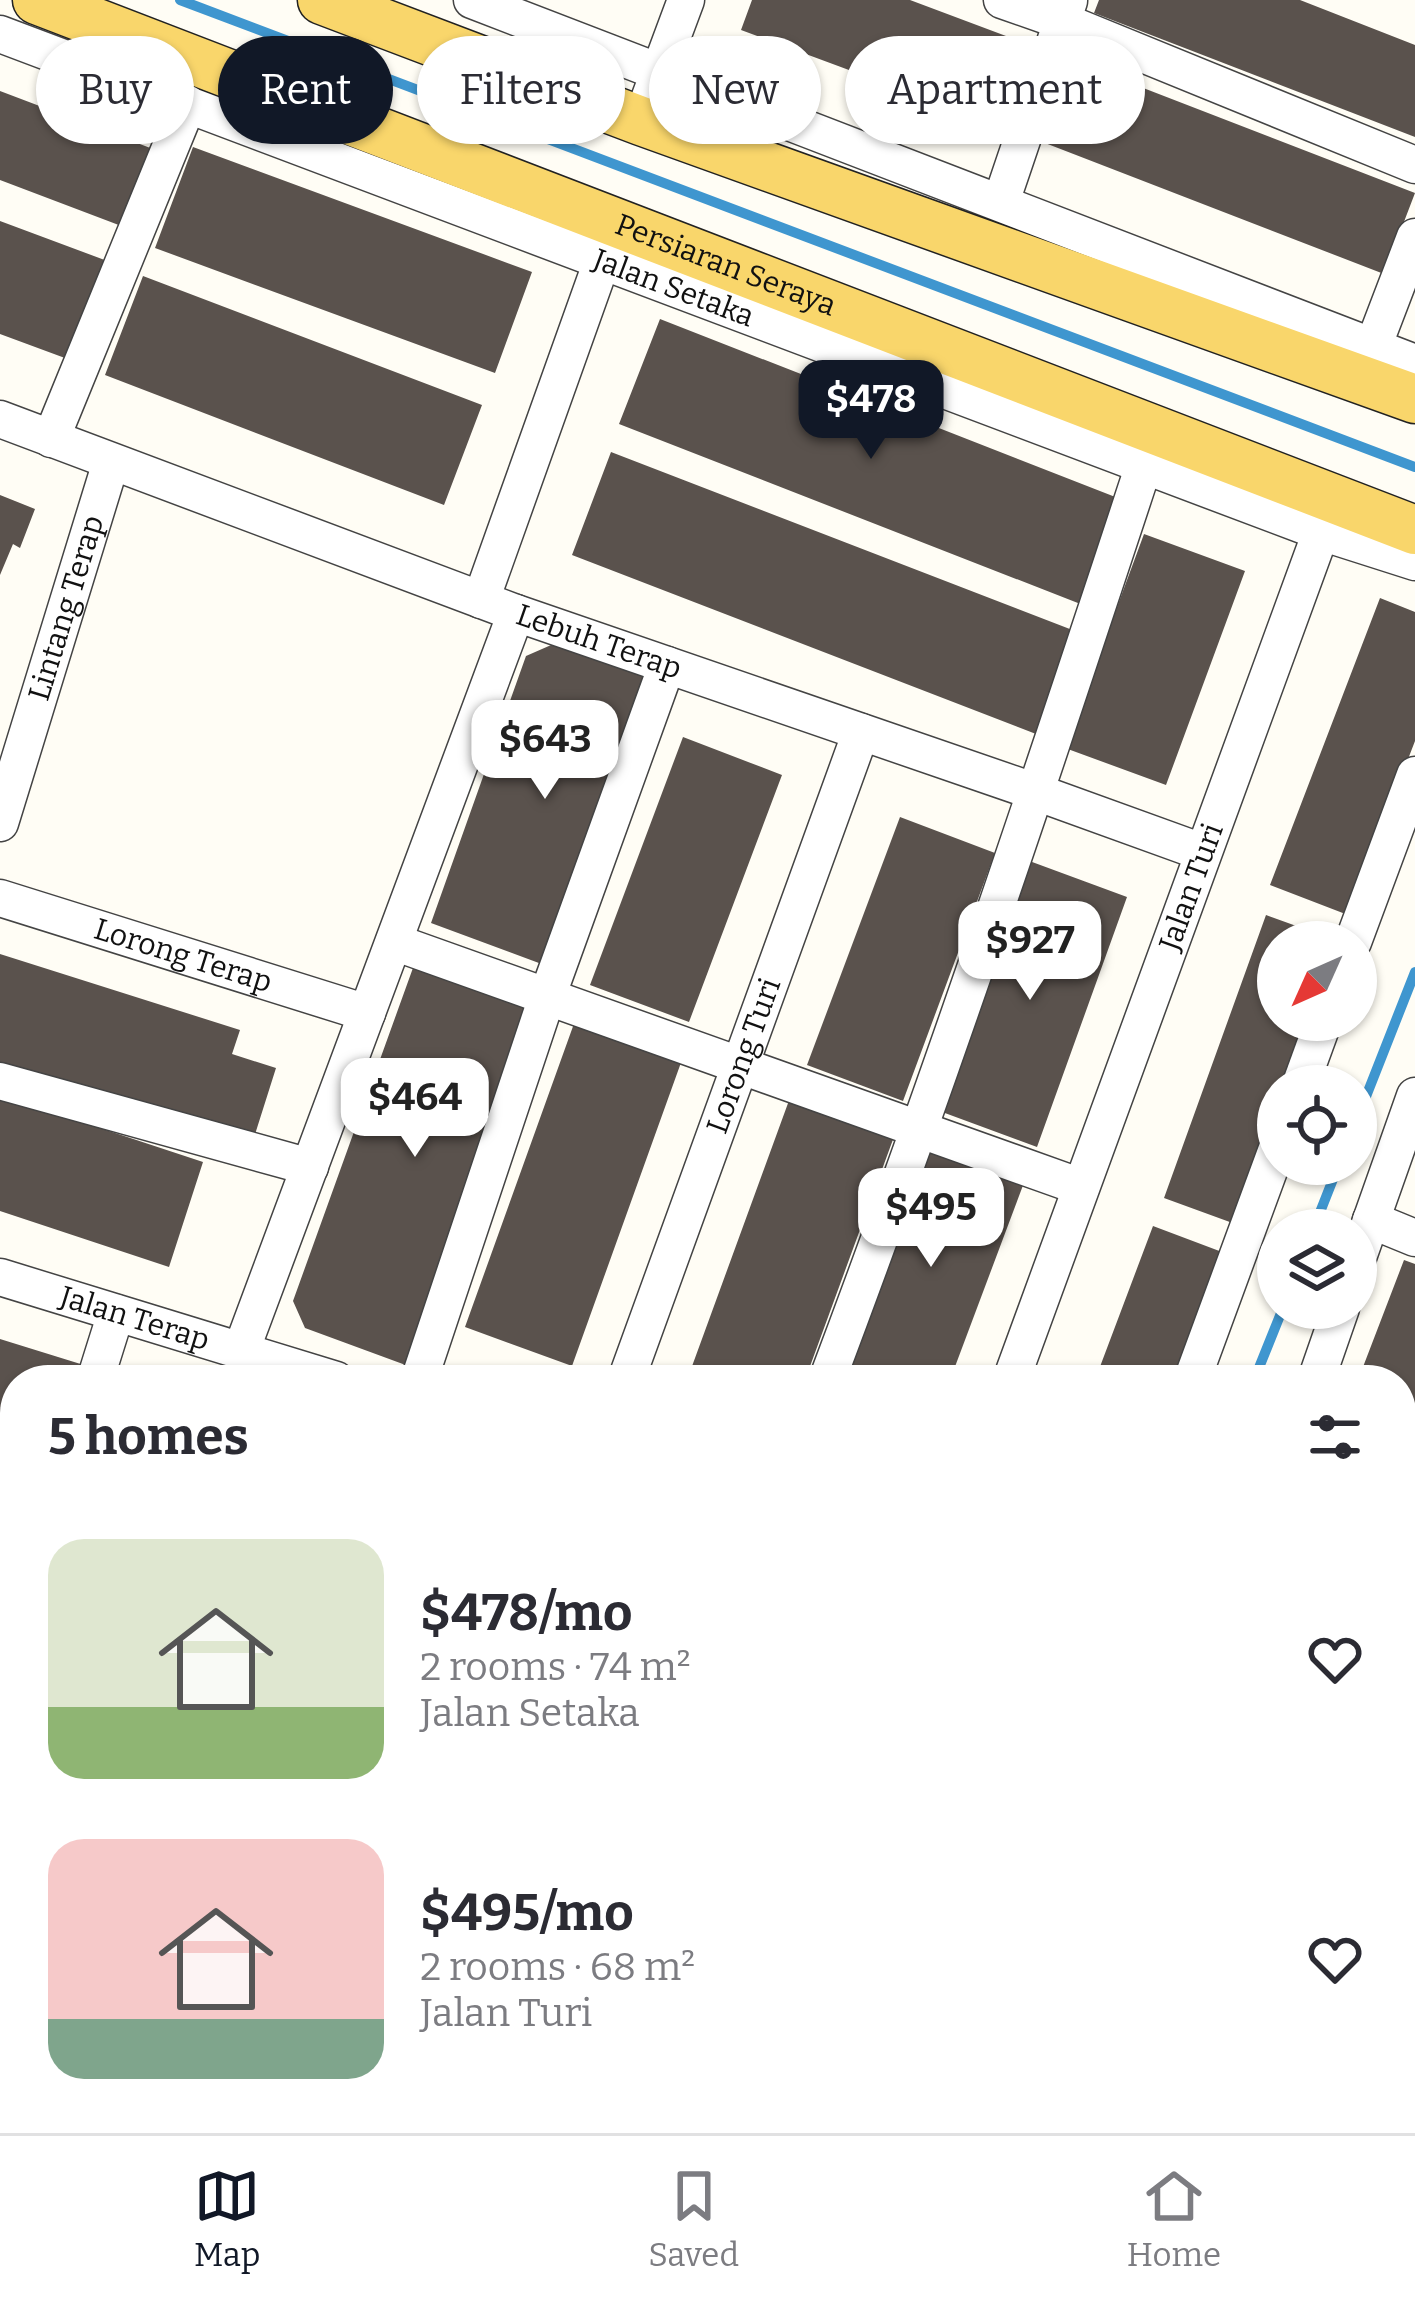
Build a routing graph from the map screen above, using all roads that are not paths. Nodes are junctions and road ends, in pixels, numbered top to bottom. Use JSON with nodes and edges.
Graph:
{"nodes":[{"id":1,"x":37,"y":0,"type":"edge"},
{"id":2,"x":322,"y":0,"type":"edge"},
{"id":3,"x":472,"y":0,"type":"edge"},
{"id":4,"x":686,"y":0,"type":"edge"},
{"id":5,"x":1002,"y":0,"type":"edge"},
{"id":6,"x":1065,"y":11,"type":"edge"},
{"id":7,"x":0,"y":34,"type":"edge"},
{"id":8,"x":673,"y":36,"type":"edge"},
{"id":9,"x":36,"y":47,"type":"edge"},
{"id":10,"x":649,"y":67,"type":"edge"},
{"id":11,"x":649,"y":100,"type":"edge"},
{"id":12,"x":194,"y":106,"type":"edge"},
{"id":13,"x":641,"y":121,"type":"junction"},
{"id":14,"x":821,"y":133,"type":"edge"},
{"id":15,"x":172,"y":144,"type":"edge"},
{"id":16,"x":1415,"y":165,"type":"edge"},
{"id":17,"x":1001,"y":202,"type":"junction"},
{"id":18,"x":1415,"y":237,"type":"edge"},
{"id":19,"x":602,"y":261,"type":"junction"},
{"id":20,"x":1373,"y":347,"type":"junction"},
{"id":21,"x":1415,"y":363,"type":"edge"},
{"id":22,"x":1415,"y":399,"type":"edge"},
{"id":23,"x":0,"y":419,"type":"edge"},
{"id":24,"x":51,"y":439,"type":"junction"},
{"id":25,"x":111,"y":462,"type":"junction"},
{"id":26,"x":1144,"y":465,"type":"junction"},
{"id":27,"x":1415,"y":530,"type":"edge"},
{"id":28,"x":1321,"y":532,"type":"junction"},
{"id":29,"x":1415,"y":562,"type":"edge"},
{"id":30,"x":481,"y":600,"type":"junction"},
{"id":31,"x":516,"y":613,"type":"junction"},
{"id":32,"x":667,"y":665,"type":"junction"},
{"id":33,"x":861,"y":732,"type":"junction"},
{"id":34,"x":1415,"y":775,"type":"edge"},
{"id":35,"x":1036,"y":791,"type":"junction"},
{"id":36,"x":0,"y":823,"type":"edge"},
{"id":37,"x":1202,"y":852,"type":"junction"},
{"id":38,"x":0,"y":898,"type":"edge"},
{"id":39,"x":1361,"y":921,"type":"edge"},
{"id":40,"x":394,"y":942,"type":"junction"},
{"id":41,"x":547,"y":997,"type":"junction"},
{"id":42,"x":367,"y":1013,"type":"junction"},
{"id":43,"x":740,"y":1066,"type":"junction"},
{"id":44,"x":0,"y":1081,"type":"edge"},
{"id":45,"x":1415,"y":1096,"type":"edge"},
{"id":46,"x":919,"y":1128,"type":"junction"},
{"id":47,"x":310,"y":1167,"type":"junction"},
{"id":48,"x":1264,"y":1185,"type":"edge"},
{"id":49,"x":1081,"y":1187,"type":"junction"},
{"id":50,"x":1375,"y":1209,"type":"edge"},
{"id":51,"x":1377,"y":1222,"type":"edge"},
{"id":52,"x":1415,"y":1238,"type":"edge"},
{"id":53,"x":0,"y":1277,"type":"edge"},
{"id":54,"x":116,"y":1313,"type":"junction"},
{"id":55,"x":1334,"y":1329,"type":"edge"},
{"id":56,"x":242,"y":1351,"type":"junction"},
{"id":57,"x":100,"y":1365,"type":"edge"},
{"id":58,"x":287,"y":1365,"type":"edge"},
{"id":59,"x":424,"y":1365,"type":"edge"},
{"id":60,"x":631,"y":1365,"type":"edge"},
{"id":61,"x":832,"y":1365,"type":"edge"},
{"id":62,"x":1016,"y":1365,"type":"edge"},
{"id":63,"x":1198,"y":1365,"type":"edge"},
{"id":64,"x":1321,"y":1365,"type":"edge"}],
"edges":[{"from":1,"to":27,"type":"main road","name":"Persiaran Seraya"},
{"from":2,"to":13,"type":"main road"},
{"from":3,"to":10,"type":"street"},
{"from":4,"to":8,"type":"street"},
{"from":5,"to":6,"type":"street"},
{"from":6,"to":16,"type":"street"},
{"from":6,"to":17,"type":"street"},
{"from":7,"to":9,"type":"street","name":"Jalan Setaka"},
{"from":11,"to":13,"type":"street"},
{"from":12,"to":19,"type":"street","name":"Jalan Setaka"},
{"from":13,"to":22,"type":"main road"},
{"from":14,"to":17,"type":"street"},
{"from":15,"to":24,"type":"street"},
{"from":17,"to":20,"type":"street"},
{"from":18,"to":20,"type":"street"},
{"from":19,"to":26,"type":"street","name":"Jalan Setaka"},
{"from":19,"to":30,"type":"street"},
{"from":20,"to":21,"type":"street"},
{"from":23,"to":24,"type":"street","name":"Lebuh Terap"},
{"from":24,"to":25,"type":"street","name":"Lebuh Terap"},
{"from":25,"to":30,"type":"street","name":"Lebuh Terap"},
{"from":25,"to":36,"type":"street","name":"Lintang Terap"},
{"from":26,"to":28,"type":"street","name":"Jalan Setaka"},
{"from":26,"to":35,"type":"street"},
{"from":28,"to":29,"type":"street","name":"Jalan Setaka"},
{"from":28,"to":37,"type":"street","name":"Jalan Turi"},
{"from":30,"to":31,"type":"street","name":"Lebuh Terap"},
{"from":31,"to":32,"type":"street","name":"Lebuh Terap"},
{"from":31,"to":40,"type":"street"},
{"from":32,"to":33,"type":"street","name":"Lebuh Terap"},
{"from":32,"to":41,"type":"street"},
{"from":33,"to":35,"type":"street","name":"Lebuh Terap"},
{"from":33,"to":43,"type":"street","name":"Lorong Turi"},
{"from":34,"to":39,"type":"street"},
{"from":35,"to":37,"type":"street","name":"Lebuh Terap"},
{"from":35,"to":46,"type":"street"},
{"from":37,"to":49,"type":"street","name":"Jalan Turi"},
{"from":38,"to":42,"type":"street","name":"Lorong Terap"},
{"from":40,"to":41,"type":"street"},
{"from":40,"to":42,"type":"street"},
{"from":41,"to":43,"type":"street"},
{"from":41,"to":59,"type":"street"},
{"from":42,"to":47,"type":"street"},
{"from":43,"to":46,"type":"street"},
{"from":43,"to":60,"type":"street","name":"Lorong Turi"},
{"from":44,"to":47,"type":"street"},
{"from":45,"to":50,"type":"street"},
{"from":46,"to":49,"type":"street"},
{"from":46,"to":61,"type":"street"},
{"from":47,"to":56,"type":"street"},
{"from":48,"to":63,"type":"street"},
{"from":49,"to":62,"type":"street","name":"Jalan Turi"},
{"from":51,"to":52,"type":"street"},
{"from":53,"to":54,"type":"street","name":"Jalan Terap"},
{"from":54,"to":56,"type":"street","name":"Jalan Terap"},
{"from":54,"to":57,"type":"street"},
{"from":55,"to":64,"type":"street"},
{"from":56,"to":58,"type":"street","name":"Jalan Terap"}]}
